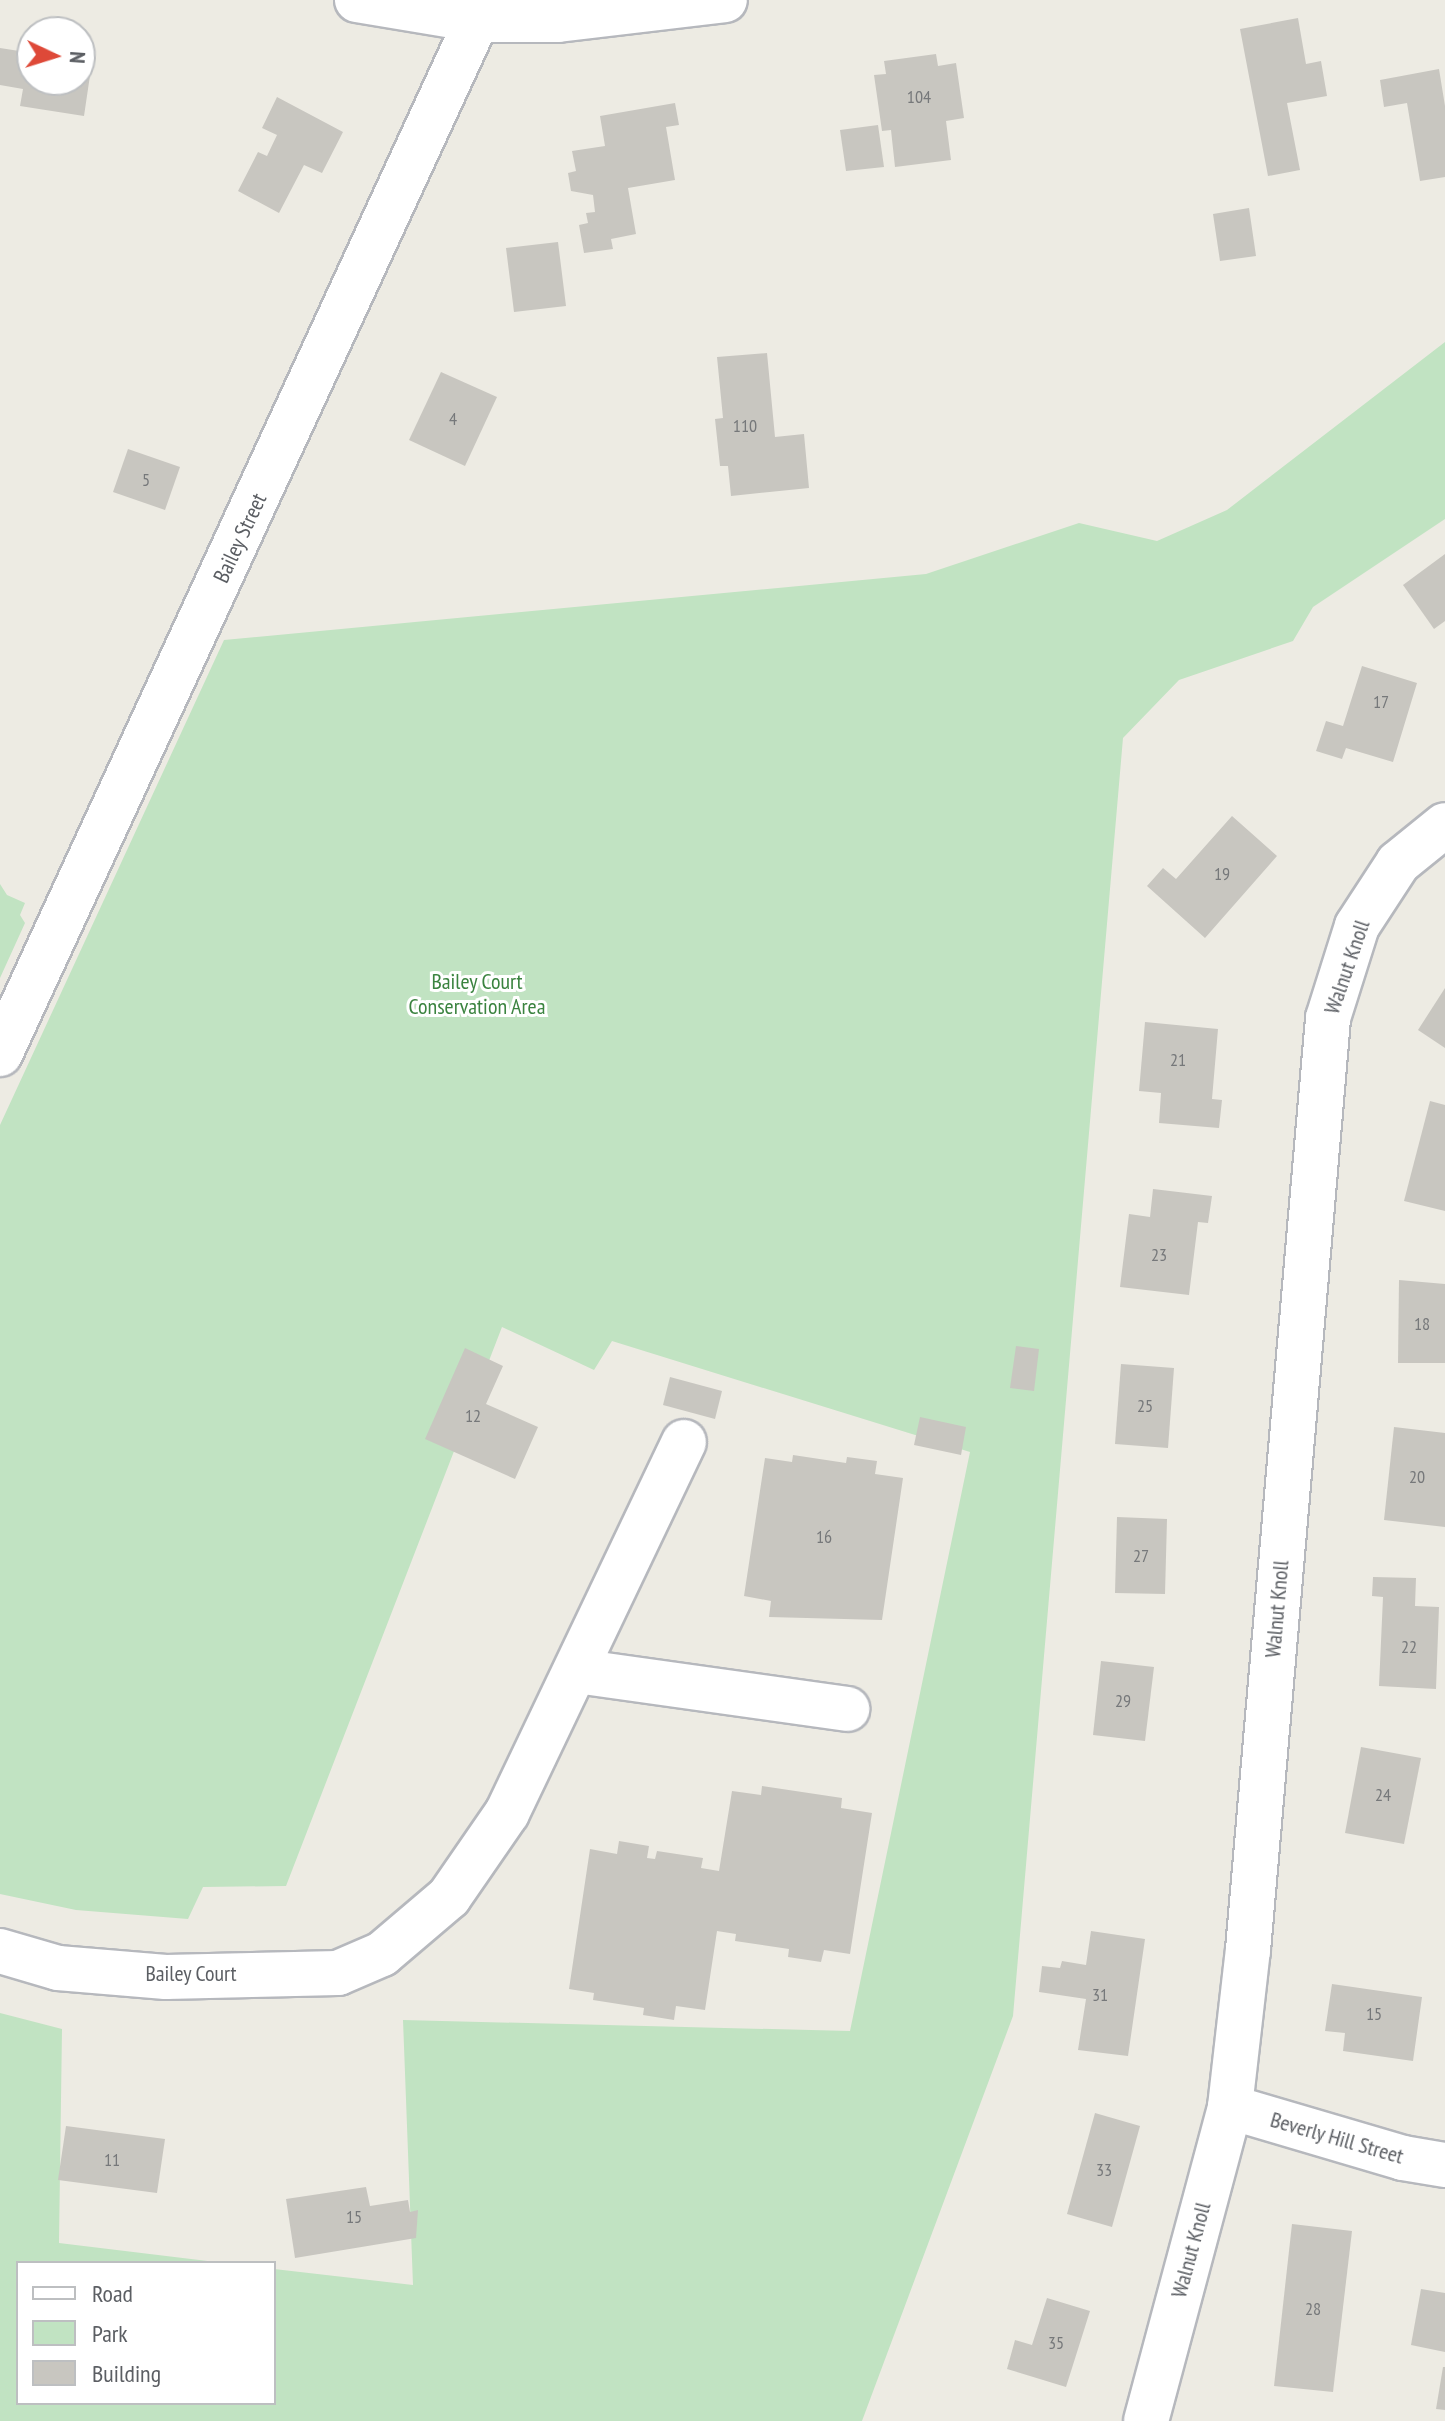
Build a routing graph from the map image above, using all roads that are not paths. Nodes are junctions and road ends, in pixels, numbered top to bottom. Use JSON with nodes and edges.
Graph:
{"nodes":[{"id":1,"x":357,"y":0,"type":"edge"},
{"id":2,"x":725,"y":0,"type":"edge"},
{"id":3,"x":477,"y":20,"type":"junction"},
{"id":4,"x":1445,"y":825,"type":"edge"},
{"id":5,"x":0,"y":1054,"type":"edge"},
{"id":6,"x":684,"y":1442,"type":"dead end"},
{"id":7,"x":577,"y":1671,"type":"junction"},
{"id":8,"x":847,"y":1709,"type":"dead end"},
{"id":9,"x":0,"y":1951,"type":"edge"},
{"id":10,"x":1230,"y":2107,"type":"junction"},
{"id":11,"x":1445,"y":2165,"type":"edge"},
{"id":12,"x":1146,"y":2421,"type":"edge"}],
"edges":[{"from":1,"to":3,"type":"street"},
{"from":2,"to":3,"type":"street"},
{"from":3,"to":5,"type":"street","name":"Bailey Street"},
{"from":4,"to":10,"type":"street","name":"Walnut Knoll"},
{"from":6,"to":7,"type":"street","name":"Bailey Court"},
{"from":7,"to":8,"type":"street"},
{"from":7,"to":9,"type":"street","name":"Bailey Court"},
{"from":10,"to":11,"type":"street","name":"Beverly Hill Street"},
{"from":10,"to":12,"type":"street","name":"Walnut Knoll"}]}
